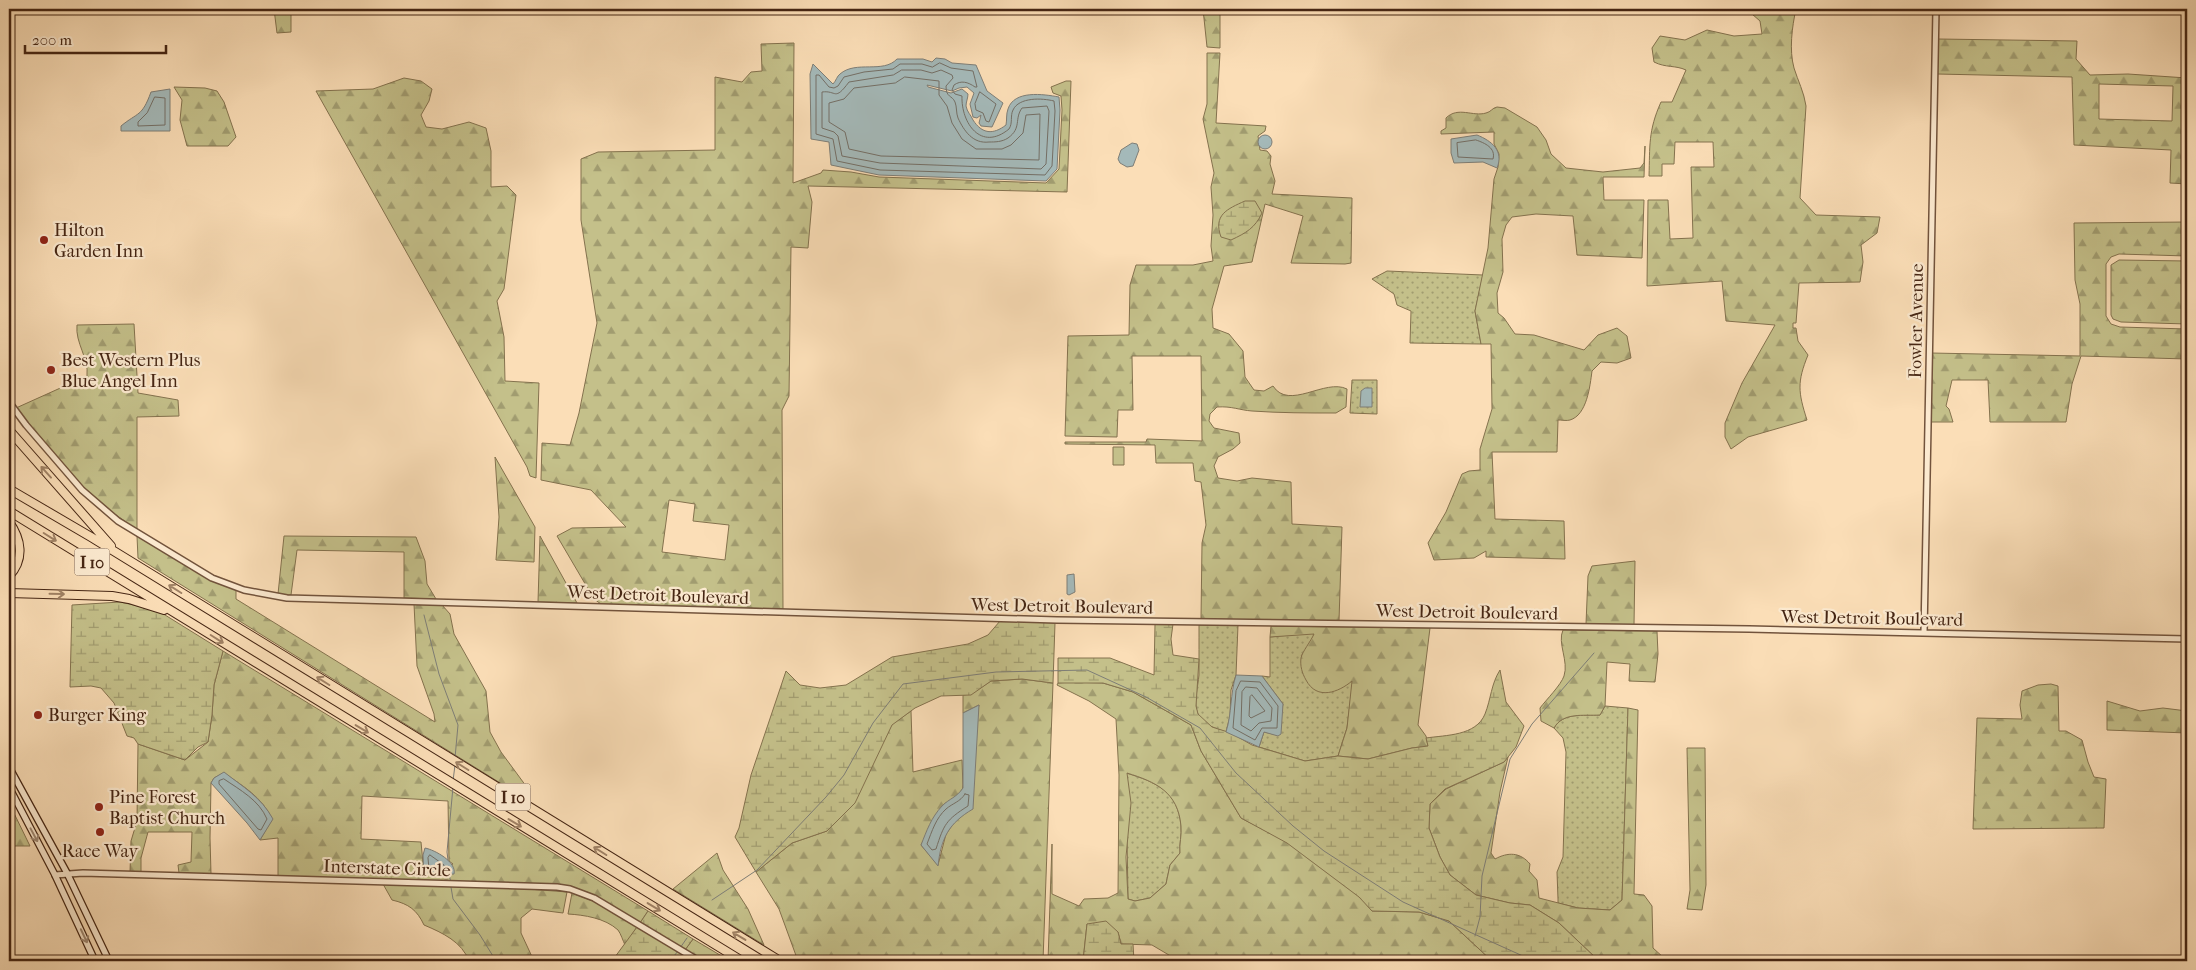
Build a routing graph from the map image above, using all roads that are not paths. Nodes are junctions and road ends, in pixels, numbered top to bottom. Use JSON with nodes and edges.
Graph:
{"nodes":[{"id":1,"x":1936,"y":9,"type":"edge"},
{"id":2,"x":9,"y":402,"type":"edge"},
{"id":3,"x":9,"y":430,"type":"edge"},
{"id":4,"x":9,"y":489,"type":"edge"},
{"id":5,"x":9,"y":511,"type":"edge"},
{"id":6,"x":9,"y":522,"type":"edge"},
{"id":7,"x":124,"y":558,"type":"junction"},
{"id":8,"x":9,"y":576,"type":"edge"},
{"id":9,"x":9,"y":593,"type":"edge"},
{"id":10,"x":176,"y":613,"type":"junction"},
{"id":11,"x":1924,"y":633,"type":"junction"},
{"id":12,"x":2187,"y":639,"type":"edge"},
{"id":13,"x":9,"y":767,"type":"edge"},
{"id":14,"x":9,"y":787,"type":"edge"},
{"id":15,"x":67,"y":873,"type":"junction"},
{"id":16,"x":55,"y":875,"type":"junction"},
{"id":17,"x":96,"y":961,"type":"edge"},
{"id":18,"x":108,"y":961,"type":"edge"},
{"id":19,"x":698,"y":961,"type":"edge"},
{"id":20,"x":742,"y":961,"type":"edge"},
{"id":21,"x":780,"y":961,"type":"edge"}],
"edges":[{"from":1,"to":11,"type":"street","name":"Fowler Avenue"},
{"from":2,"to":11,"type":"street","name":"West Detroit Boulevard"},
{"from":7,"to":3,"type":"highway","one_way":true},
{"from":4,"to":7,"type":"highway","number":"I 10"},
{"from":5,"to":10,"type":"highway","number":"I 10","one_way":true},
{"from":6,"to":8,"type":"highway"},
{"from":21,"to":7,"type":"highway","number":"I 10","one_way":true},
{"from":9,"to":10,"type":"highway","one_way":true},
{"from":10,"to":20,"type":"highway","number":"I 10","one_way":true},
{"from":11,"to":12,"type":"street","name":"West Detroit Boulevard"},
{"from":13,"to":15,"type":"main road"},
{"from":14,"to":16,"type":"main road","one_way":true},
{"from":15,"to":16,"type":"street","name":"Interstate Circle"},
{"from":15,"to":18,"type":"main road"},
{"from":15,"to":19,"type":"street","name":"Interstate Circle"},
{"from":16,"to":17,"type":"main road","one_way":true}]}
